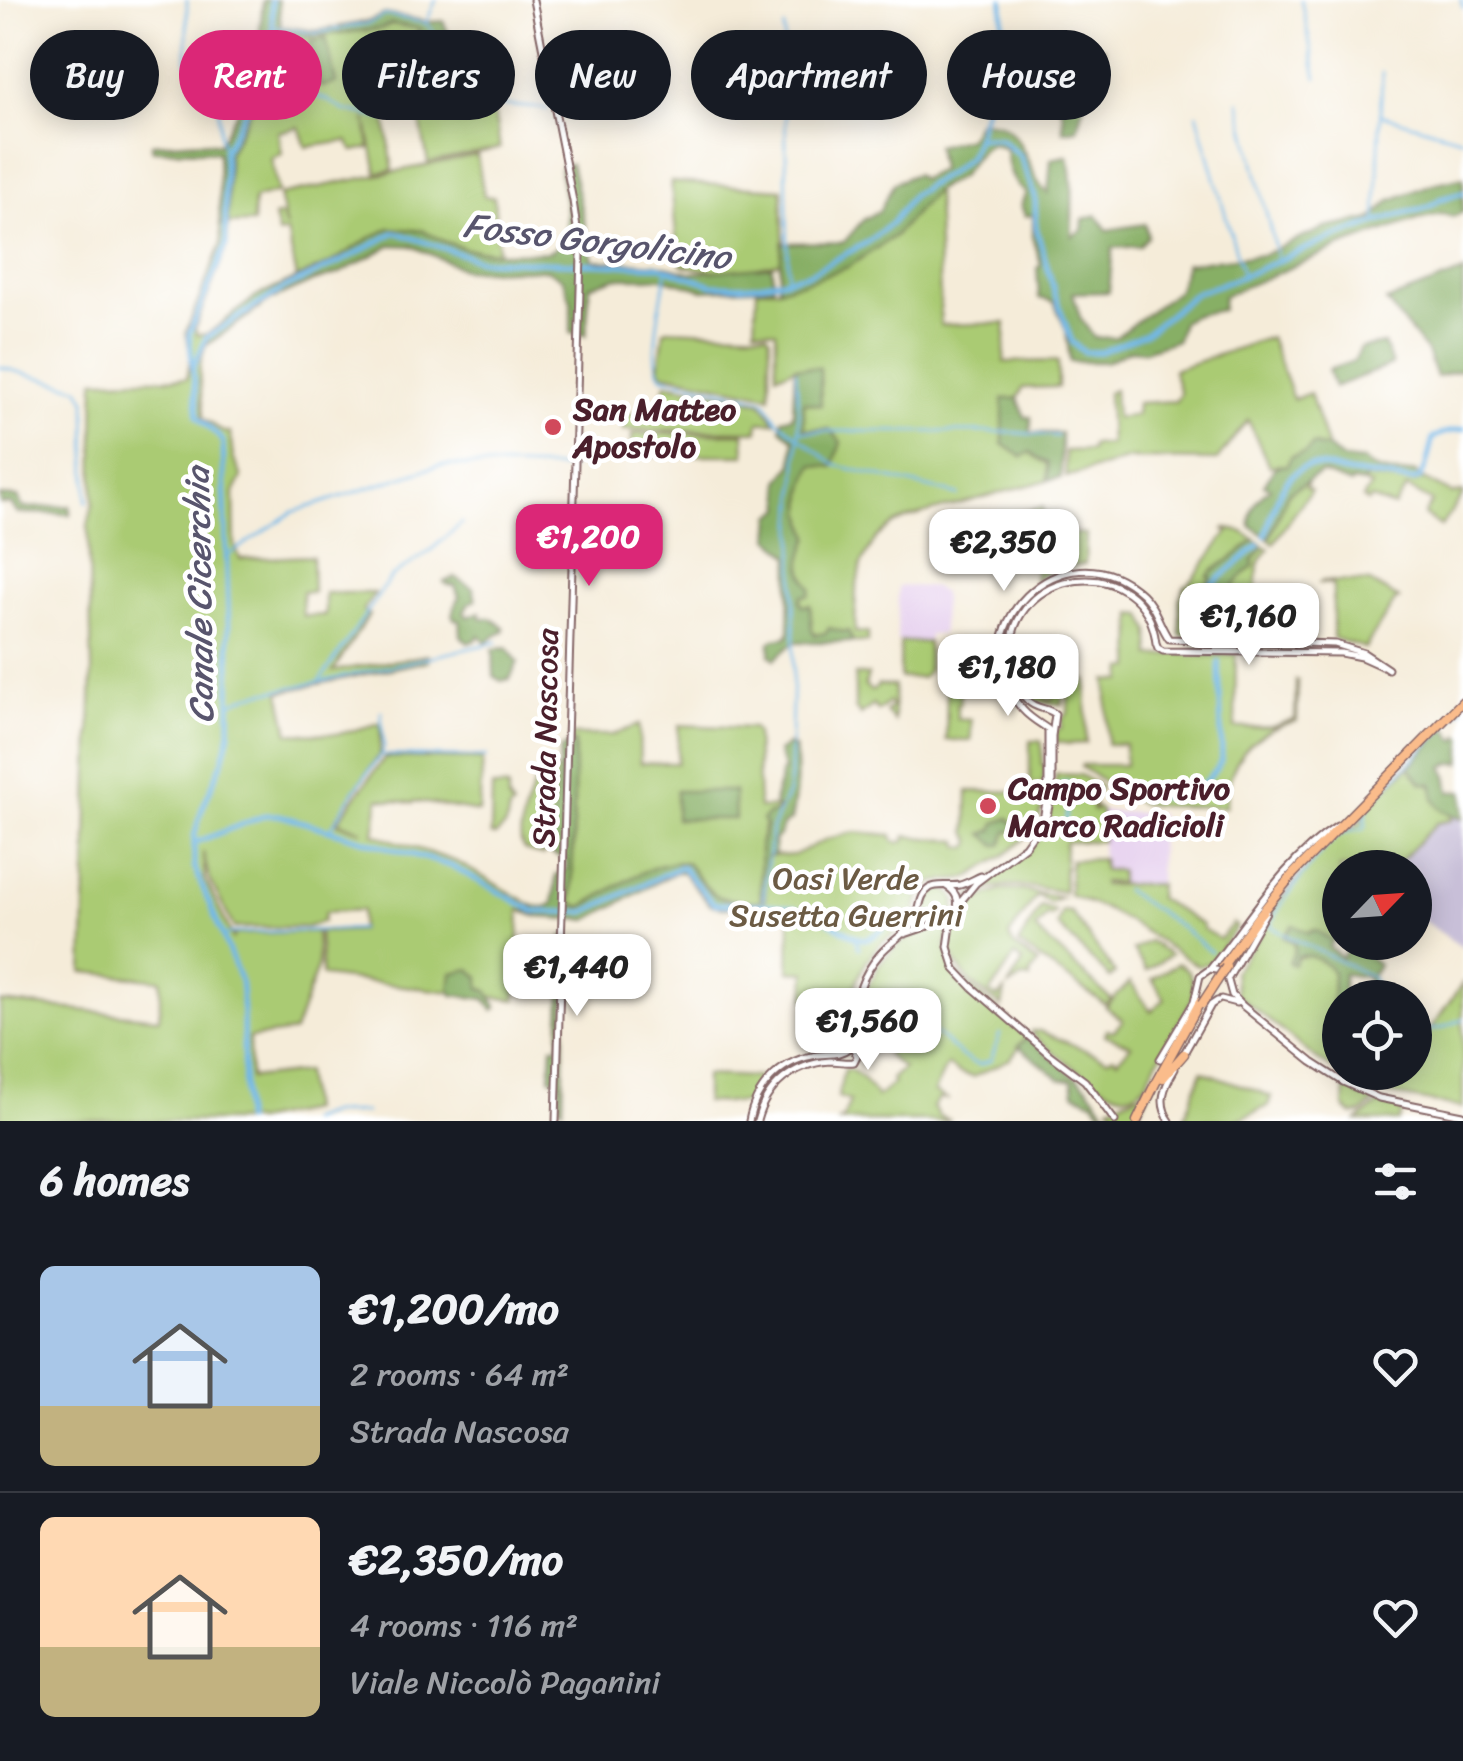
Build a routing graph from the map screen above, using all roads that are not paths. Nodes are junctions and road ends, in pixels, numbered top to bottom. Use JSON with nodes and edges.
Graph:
{"nodes":[{"id":1,"x":533,"y":0,"type":"edge"},
{"id":2,"x":1136,"y":589,"type":"junction"},
{"id":3,"x":1131,"y":596,"type":"junction"},
{"id":4,"x":1168,"y":638,"type":"junction"},
{"id":5,"x":1253,"y":642,"type":"junction"},
{"id":6,"x":1156,"y":643,"type":"junction"},
{"id":7,"x":1333,"y":644,"type":"junction"},
{"id":8,"x":1166,"y":650,"type":"junction"},
{"id":9,"x":1253,"y":651,"type":"junction"},
{"id":10,"x":1332,"y":652,"type":"junction"},
{"id":11,"x":1002,"y":664,"type":"junction"},
{"id":12,"x":1012,"y":664,"type":"junction"},
{"id":13,"x":1463,"y":702,"type":"edge"},
{"id":14,"x":1051,"y":728,"type":"junction"},
{"id":15,"x":1344,"y":821,"type":"junction"},
{"id":16,"x":996,"y":868,"type":"junction"},
{"id":17,"x":945,"y":886,"type":"junction"},
{"id":18,"x":958,"y":905,"type":"junction"},
{"id":19,"x":921,"y":906,"type":"junction"},
{"id":20,"x":1266,"y":912,"type":"junction"},
{"id":21,"x":952,"y":918,"type":"junction"},
{"id":22,"x":930,"y":919,"type":"junction"},
{"id":23,"x":902,"y":935,"type":"junction"},
{"id":24,"x":1224,"y":966,"type":"junction"},
{"id":25,"x":1210,"y":969,"type":"junction"},
{"id":26,"x":1229,"y":984,"type":"junction"},
{"id":27,"x":1198,"y":988,"type":"junction"},
{"id":28,"x":1219,"y":1000,"type":"junction"},
{"id":29,"x":1243,"y":1006,"type":"junction"},
{"id":30,"x":854,"y":1016,"type":"junction"},
{"id":31,"x":845,"y":1052,"type":"junction"},
{"id":32,"x":855,"y":1052,"type":"junction"},
{"id":33,"x":1184,"y":1054,"type":"junction"},
{"id":34,"x":1160,"y":1059,"type":"joint"},
{"id":35,"x":846,"y":1063,"type":"junction"},
{"id":36,"x":784,"y":1072,"type":"junction"},
{"id":37,"x":1156,"y":1084,"type":"junction"},
{"id":38,"x":1463,"y":1114,"type":"edge"},
{"id":39,"x":1113,"y":1120,"type":"edge"},
{"id":40,"x":556,"y":1121,"type":"edge"},
{"id":41,"x":749,"y":1121,"type":"edge"},
{"id":42,"x":758,"y":1121,"type":"edge"},
{"id":43,"x":1139,"y":1121,"type":"edge"},
{"id":44,"x":1170,"y":1121,"type":"edge"}],
"edges":[{"from":1,"to":40,"type":"street","name":"Strada Nascosa"},
{"from":2,"to":3,"type":"street"},
{"from":2,"to":4,"type":"street"},
{"from":2,"to":11,"type":"street"},
{"from":3,"to":6,"type":"street"},
{"from":3,"to":12,"type":"street"},
{"from":4,"to":5,"type":"street"},
{"from":4,"to":6,"type":"street"},
{"from":4,"to":8,"type":"street"},
{"from":5,"to":7,"type":"street"},
{"from":5,"to":9,"type":"street"},
{"from":6,"to":8,"type":"street"},
{"from":7,"to":10,"type":"street"},
{"from":7,"to":10,"type":"street"},
{"from":8,"to":9,"type":"street"},
{"from":9,"to":10,"type":"street"},
{"from":11,"to":12,"type":"street"},
{"from":11,"to":14,"type":"street"},
{"from":12,"to":14,"type":"street"},
{"from":13,"to":15,"type":"main road"},
{"from":13,"to":20,"type":"main road"},
{"from":14,"to":16,"type":"street"},
{"from":15,"to":24,"type":"main road"},
{"from":15,"to":25,"type":"street"},
{"from":16,"to":17,"type":"street"},
{"from":16,"to":18,"type":"street"},
{"from":17,"to":18,"type":"street"},
{"from":17,"to":19,"type":"street"},
{"from":18,"to":21,"type":"street"},
{"from":19,"to":22,"type":"street"},
{"from":19,"to":23,"type":"street"},
{"from":20,"to":24,"type":"main road"},
{"from":20,"to":26,"type":"street"},
{"from":21,"to":22,"type":"street"},
{"from":21,"to":39,"type":"street"},
{"from":22,"to":23,"type":"street"},
{"from":23,"to":30,"type":"street"},
{"from":24,"to":37,"type":"main road","bridge":true},
{"from":25,"to":26,"type":"street"},
{"from":25,"to":27,"type":"street"},
{"from":26,"to":28,"type":"street"},
{"from":26,"to":29,"type":"street"},
{"from":27,"to":28,"type":"street"},
{"from":27,"to":34,"type":"street"},
{"from":28,"to":29,"type":"street"},
{"from":28,"to":33,"type":"street"},
{"from":29,"to":38,"type":"street"},
{"from":30,"to":31,"type":"street"},
{"from":30,"to":32,"type":"street"},
{"from":31,"to":32,"type":"street"},
{"from":31,"to":35,"type":"street"},
{"from":31,"to":36,"type":"street"},
{"from":32,"to":35,"type":"street"},
{"from":33,"to":37,"type":"main road"},
{"from":33,"to":44,"type":"street"},
{"from":34,"to":37,"type":"main road"},
{"from":35,"to":36,"type":"street"},
{"from":36,"to":41,"type":"street"},
{"from":36,"to":42,"type":"street"},
{"from":37,"to":43,"type":"main road"}]}
